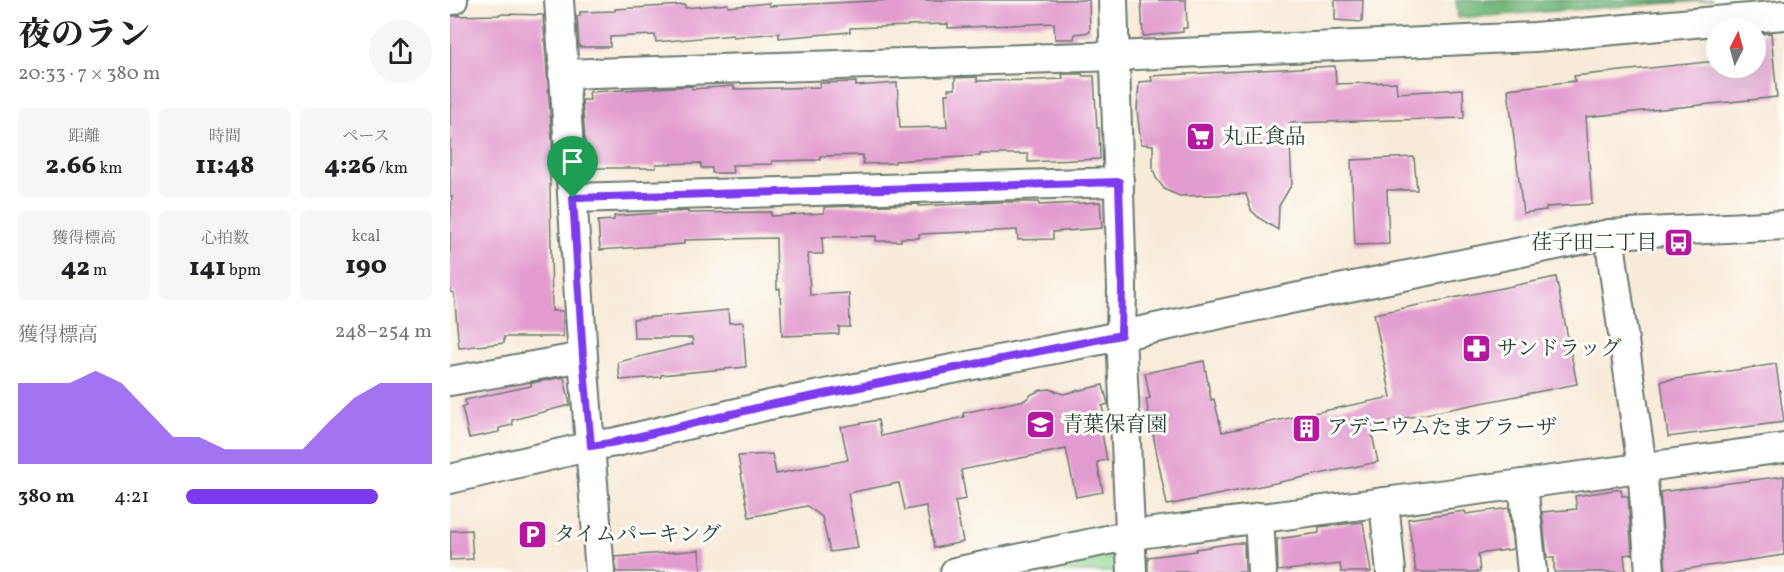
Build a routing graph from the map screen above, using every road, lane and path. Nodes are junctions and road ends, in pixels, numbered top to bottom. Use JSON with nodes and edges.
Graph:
{"nodes":[{"id":1,"x":559,"y":0,"type":"edge"},
{"id":2,"x":1113,"y":0,"type":"edge"},
{"id":3,"x":1784,"y":15,"type":"edge"},
{"id":4,"x":1115,"y":56,"type":"junction"},
{"id":5,"x":563,"y":74,"type":"junction"},
{"id":6,"x":1119,"y":182,"type":"junction"},
{"id":7,"x":573,"y":198,"type":"junction"},
{"id":8,"x":1784,"y":225,"type":"edge"},
{"id":9,"x":1610,"y":234,"type":"junction"},
{"id":10,"x":1121,"y":335,"type":"junction"},
{"id":11,"x":583,"y":357,"type":"junction"},
{"id":12,"x":450,"y":381,"type":"edge"},
{"id":13,"x":591,"y":446,"type":"junction"},
{"id":14,"x":1784,"y":448,"type":"edge"},
{"id":15,"x":1641,"y":467,"type":"junction"},
{"id":16,"x":450,"y":479,"type":"edge"},
{"id":17,"x":1523,"y":484,"type":"junction"},
{"id":18,"x":1384,"y":502,"type":"junction"},
{"id":19,"x":1259,"y":517,"type":"junction"},
{"id":20,"x":1131,"y":535,"type":"junction"},
{"id":21,"x":600,"y":572,"type":"edge"},
{"id":22,"x":955,"y":572,"type":"edge"},
{"id":23,"x":1132,"y":572,"type":"edge"},
{"id":24,"x":1262,"y":572,"type":"edge"},
{"id":25,"x":1391,"y":572,"type":"edge"},
{"id":26,"x":1532,"y":572,"type":"edge"},
{"id":27,"x":1650,"y":572,"type":"edge"}],
"edges":[{"from":1,"to":5,"type":"street"},
{"from":2,"to":4,"type":"street"},
{"from":3,"to":4,"type":"street"},
{"from":4,"to":5,"type":"street"},
{"from":4,"to":6,"type":"street"},
{"from":5,"to":7,"type":"street"},
{"from":6,"to":7,"type":"street"},
{"from":6,"to":10,"type":"street"},
{"from":7,"to":11,"type":"street"},
{"from":8,"to":9,"type":"street"},
{"from":9,"to":10,"type":"street"},
{"from":9,"to":15,"type":"street"},
{"from":10,"to":13,"type":"street"},
{"from":10,"to":20,"type":"street"},
{"from":11,"to":12,"type":"street"},
{"from":11,"to":13,"type":"street"},
{"from":13,"to":16,"type":"street"},
{"from":13,"to":21,"type":"street"},
{"from":14,"to":15,"type":"street"},
{"from":15,"to":17,"type":"street"},
{"from":15,"to":27,"type":"street"},
{"from":17,"to":18,"type":"street"},
{"from":17,"to":26,"type":"street"},
{"from":18,"to":19,"type":"street"},
{"from":18,"to":25,"type":"street"},
{"from":19,"to":20,"type":"street"},
{"from":19,"to":24,"type":"street"},
{"from":20,"to":22,"type":"street"},
{"from":20,"to":23,"type":"street"}]}
